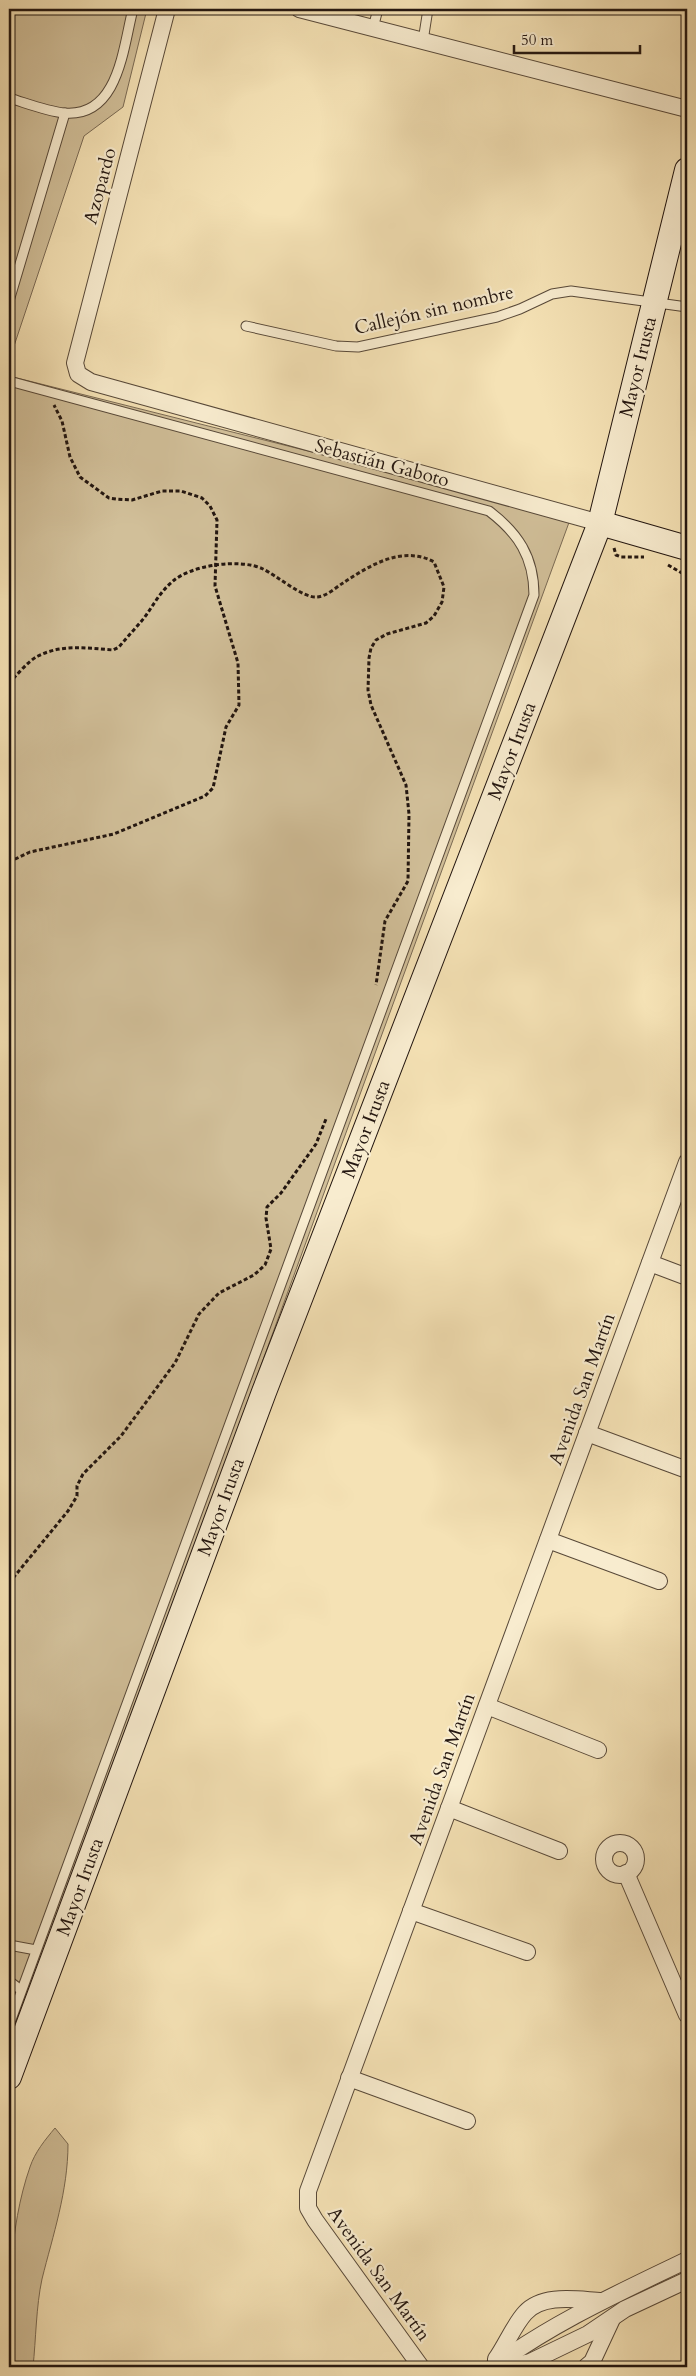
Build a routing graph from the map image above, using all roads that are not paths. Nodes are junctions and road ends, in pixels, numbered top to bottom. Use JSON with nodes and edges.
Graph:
{"nodes":[{"id":1,"x":133,"y":9,"type":"edge"},
{"id":2,"x":167,"y":9,"type":"edge"},
{"id":3,"x":299,"y":9,"type":"edge"},
{"id":4,"x":378,"y":9,"type":"edge"},
{"id":5,"x":428,"y":9,"type":"edge"},
{"id":6,"x":373,"y":28,"type":"junction"},
{"id":7,"x":423,"y":41,"type":"junction"},
{"id":8,"x":9,"y":98,"type":"edge"},
{"id":9,"x":687,"y":109,"type":"edge"},
{"id":10,"x":65,"y":113,"type":"junction"},
{"id":11,"x":687,"y":170,"type":"edge"},
{"id":12,"x":9,"y":301,"type":"edge"},
{"id":13,"x":654,"y":302,"type":"junction"},
{"id":14,"x":687,"y":307,"type":"edge"},
{"id":15,"x":246,"y":326,"type":"dead end"},
{"id":16,"x":78,"y":374,"type":"joint"},
{"id":17,"x":9,"y":381,"type":"edge"},
{"id":18,"x":600,"y":523,"type":"junction"},
{"id":19,"x":687,"y":548,"type":"edge"},
{"id":20,"x":687,"y":1162,"type":"edge"},
{"id":21,"x":650,"y":1264,"type":"junction"},
{"id":22,"x":687,"y":1277,"type":"edge"},
{"id":23,"x":587,"y":1433,"type":"junction"},
{"id":24,"x":687,"y":1470,"type":"edge"},
{"id":25,"x":548,"y":1540,"type":"junction"},
{"id":26,"x":659,"y":1581,"type":"dead end"},
{"id":27,"x":487,"y":1706,"type":"junction"},
{"id":28,"x":598,"y":1750,"type":"dead end"},
{"id":29,"x":449,"y":1808,"type":"junction"},
{"id":30,"x":559,"y":1851,"type":"dead end"},
{"id":31,"x":626,"y":1873,"type":"dead end"},
{"id":32,"x":411,"y":1911,"type":"junction"},
{"id":33,"x":9,"y":1944,"type":"edge"},
{"id":34,"x":36,"y":1950,"type":"junction"},
{"id":35,"x":527,"y":1952,"type":"dead end"},
{"id":36,"x":9,"y":1981,"type":"edge"},
{"id":37,"x":21,"y":1990,"type":"junction"},
{"id":38,"x":687,"y":2016,"type":"edge"},
{"id":39,"x":9,"y":2025,"type":"edge"},
{"id":40,"x":9,"y":2077,"type":"edge"},
{"id":41,"x":349,"y":2078,"type":"junction"},
{"id":42,"x":466,"y":2120,"type":"dead end"},
{"id":43,"x":687,"y":2260,"type":"edge"},
{"id":44,"x":687,"y":2280,"type":"edge"},
{"id":45,"x":618,"y":2293,"type":"junction"},
{"id":46,"x":602,"y":2301,"type":"junction"},
{"id":47,"x":619,"y":2313,"type":"junction"},
{"id":48,"x":422,"y":2367,"type":"edge"},
{"id":49,"x":492,"y":2367,"type":"edge"},
{"id":50,"x":508,"y":2367,"type":"edge"},
{"id":51,"x":586,"y":2367,"type":"edge"}],
"edges":[{"from":1,"to":10,"type":"lane"},
{"from":2,"to":16,"type":"street","name":"Azopardo"},
{"from":3,"to":6,"type":"street"},
{"from":4,"to":6,"type":"lane"},
{"from":5,"to":7,"type":"lane"},
{"from":6,"to":7,"type":"street"},
{"from":7,"to":9,"type":"street"},
{"from":8,"to":10,"type":"lane"},
{"from":10,"to":12,"type":"lane"},
{"from":11,"to":13,"type":"main road","name":"Mayor Irusta"},
{"from":13,"to":14,"type":"lane","name":"Callejón sin nombre"},
{"from":13,"to":15,"type":"lane","name":"Callejón sin nombre"},
{"from":13,"to":18,"type":"main road","name":"Mayor Irusta"},
{"from":16,"to":18,"type":"street","name":"Sebastián Gaboto"},
{"from":17,"to":34,"type":"lane"},
{"from":18,"to":19,"type":"main road","name":"Sebastián Gaboto"},
{"from":18,"to":40,"type":"main road","name":"Mayor Irusta"},
{"from":20,"to":21,"type":"street","name":"Avenida San Martín"},
{"from":21,"to":22,"type":"street"},
{"from":21,"to":23,"type":"street","name":"Avenida San Martín"},
{"from":23,"to":24,"type":"street"},
{"from":23,"to":25,"type":"street","name":"Avenida San Martín"},
{"from":25,"to":26,"type":"street"},
{"from":25,"to":27,"type":"street","name":"Avenida San Martín"},
{"from":27,"to":28,"type":"street"},
{"from":27,"to":29,"type":"street","name":"Avenida San Martín"},
{"from":29,"to":30,"type":"street"},
{"from":29,"to":32,"type":"street","name":"Avenida San Martín"},
{"from":31,"to":38,"type":"street"},
{"from":32,"to":35,"type":"street"},
{"from":32,"to":41,"type":"street","name":"Avenida San Martín"},
{"from":33,"to":34,"type":"lane"},
{"from":34,"to":37,"type":"lane"},
{"from":36,"to":37,"type":"lane"},
{"from":37,"to":39,"type":"lane"},
{"from":41,"to":42,"type":"street"},
{"from":41,"to":48,"type":"street","name":"Avenida San Martín"},
{"from":43,"to":45,"type":"street"},
{"from":44,"to":47,"type":"street"},
{"from":45,"to":46,"type":"street"},
{"from":45,"to":47,"type":"street"},
{"from":46,"to":49,"type":"street"},
{"from":46,"to":49,"type":"street"},
{"from":47,"to":50,"type":"street"},
{"from":47,"to":51,"type":"street"}]}
